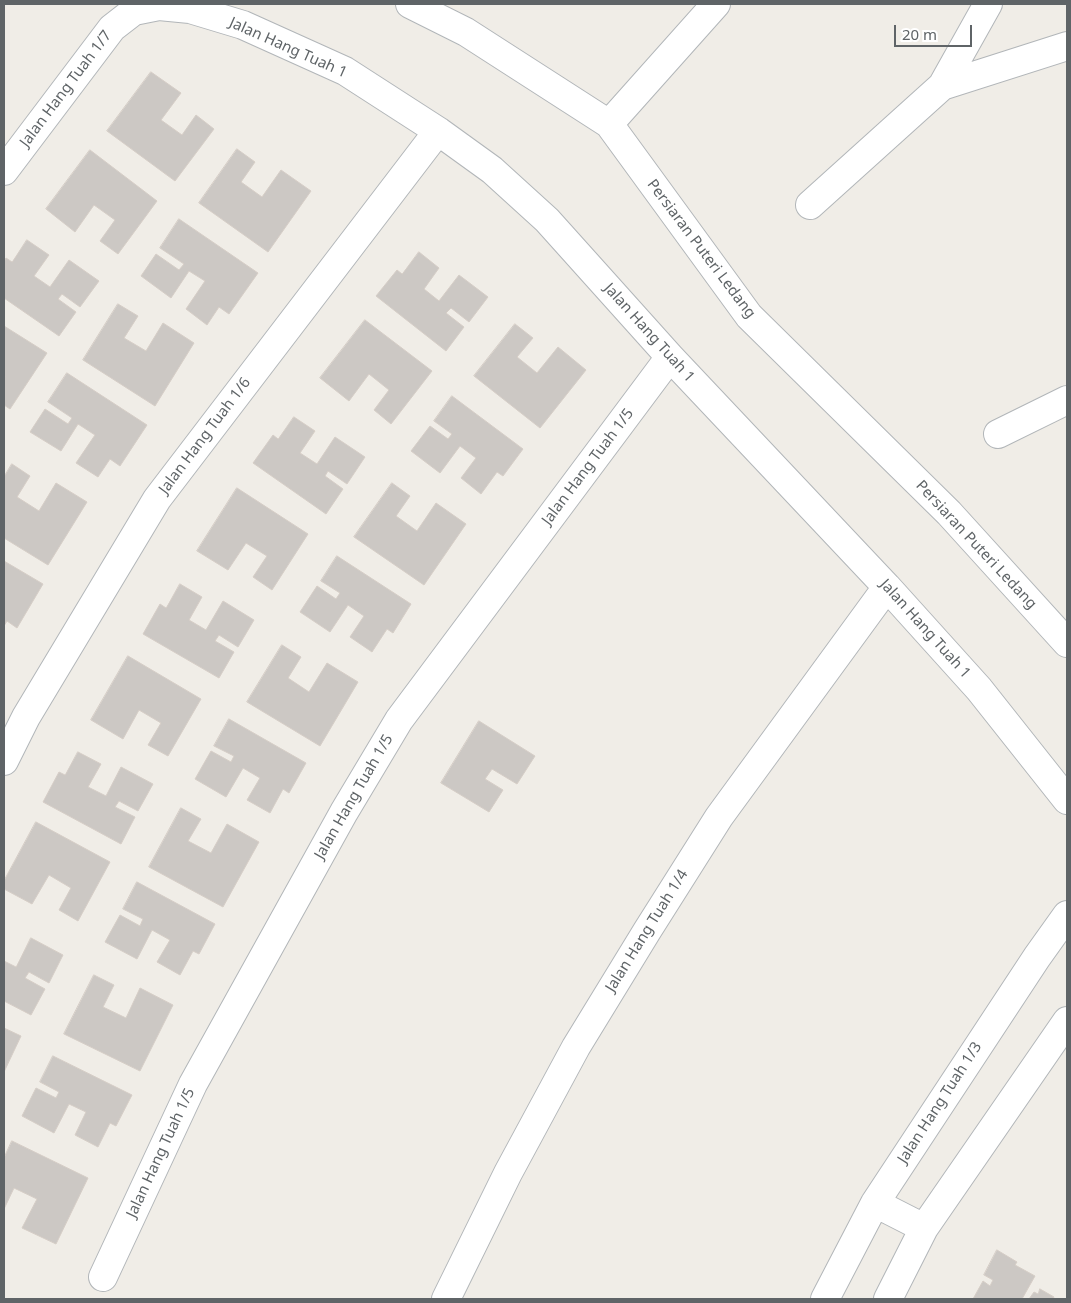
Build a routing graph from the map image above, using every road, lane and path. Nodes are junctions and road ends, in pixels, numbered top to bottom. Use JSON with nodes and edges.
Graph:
{"nodes":[{"id":1,"x":410,"y":4,"type":"edge"},
{"id":2,"x":716,"y":4,"type":"edge"},
{"id":3,"x":988,"y":4,"type":"edge"},
{"id":4,"x":134,"y":10,"type":"joint"},
{"id":5,"x":1067,"y":46,"type":"edge"},
{"id":6,"x":942,"y":86,"type":"junction"},
{"id":7,"x":609,"y":124,"type":"junction"},
{"id":8,"x":438,"y":131,"type":"junction"},
{"id":9,"x":4,"y":171,"type":"edge"},
{"id":10,"x":810,"y":205,"type":"dead end"},
{"id":11,"x":670,"y":357,"type":"junction"},
{"id":12,"x":1067,"y":400,"type":"edge"},
{"id":13,"x":998,"y":434,"type":"dead end"},
{"id":14,"x":887,"y":587,"type":"junction"},
{"id":15,"x":1067,"y":643,"type":"edge"},
{"id":16,"x":4,"y":761,"type":"edge"},
{"id":17,"x":1067,"y":800,"type":"edge"},
{"id":18,"x":1067,"y":914,"type":"edge"},
{"id":19,"x":1067,"y":1021,"type":"edge"},
{"id":20,"x":875,"y":1203,"type":"junction"},
{"id":21,"x":924,"y":1228,"type":"junction"},
{"id":22,"x":103,"y":1277,"type":"dead end"},
{"id":23,"x":446,"y":1299,"type":"edge"},
{"id":24,"x":825,"y":1299,"type":"edge"},
{"id":25,"x":888,"y":1299,"type":"edge"}],
"edges":[{"from":1,"to":7,"type":"street","name":"Persiaran Puteri Ledang"},
{"from":2,"to":7,"type":"street"},
{"from":3,"to":6,"type":"street"},
{"from":4,"to":8,"type":"street","name":"Jalan Hang Tuah 1"},
{"from":4,"to":9,"type":"street","name":"Jalan Hang Tuah 1/7"},
{"from":5,"to":6,"type":"street"},
{"from":6,"to":10,"type":"street"},
{"from":7,"to":15,"type":"street","name":"Persiaran Puteri Ledang"},
{"from":8,"to":11,"type":"street","name":"Jalan Hang Tuah 1"},
{"from":8,"to":16,"type":"street","name":"Jalan Hang Tuah 1/6"},
{"from":11,"to":14,"type":"street","name":"Jalan Hang Tuah 1"},
{"from":11,"to":22,"type":"street","name":"Jalan Hang Tuah 1/5"},
{"from":12,"to":13,"type":"street"},
{"from":14,"to":17,"type":"street","name":"Jalan Hang Tuah 1"},
{"from":14,"to":23,"type":"street","name":"Jalan Hang Tuah 1/4"},
{"from":18,"to":20,"type":"street","name":"Jalan Hang Tuah 1/3"},
{"from":19,"to":21,"type":"street"},
{"from":20,"to":21,"type":"street"},
{"from":20,"to":24,"type":"street","name":"Jalan Hang Tuah 1/3"},
{"from":21,"to":25,"type":"street"}]}
